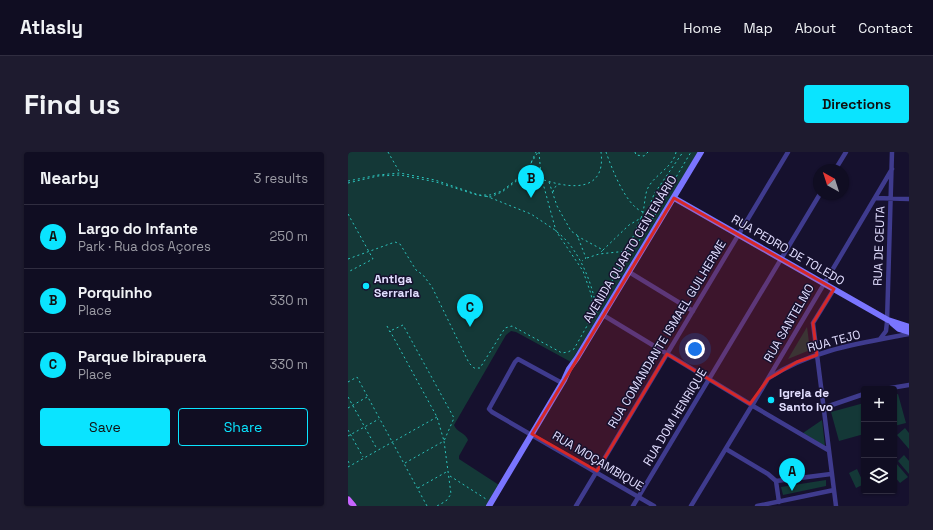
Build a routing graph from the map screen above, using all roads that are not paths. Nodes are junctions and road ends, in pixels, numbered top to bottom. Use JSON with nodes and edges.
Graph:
{"nodes":[{"id":1,"x":702,"y":152,"type":"edge"},
{"id":2,"x":788,"y":152,"type":"edge"},
{"id":3,"x":846,"y":152,"type":"edge"},
{"id":4,"x":892,"y":152,"type":"edge"},
{"id":5,"x":839,"y":164,"type":"edge"},
{"id":6,"x":892,"y":169,"type":"junction"},
{"id":7,"x":674,"y":198,"type":"junction"},
{"id":8,"x":875,"y":198,"type":"junction"},
{"id":9,"x":891,"y":198,"type":"junction"},
{"id":10,"x":909,"y":199,"type":"edge"},
{"id":11,"x":816,"y":200,"type":"edge"},
{"id":12,"x":739,"y":234,"type":"junction"},
{"id":13,"x":781,"y":258,"type":"junction"},
{"id":14,"x":629,"y":272,"type":"junction"},
{"id":15,"x":824,"y":283,"type":"junction"},
{"id":16,"x":834,"y":289,"type":"junction"},
{"id":17,"x":693,"y":311,"type":"junction"},
{"id":18,"x":603,"y":315,"type":"junction"},
{"id":19,"x":804,"y":318,"type":"junction"},
{"id":20,"x":889,"y":320,"type":"junction"},
{"id":21,"x":813,"y":323,"type":"junction"},
{"id":22,"x":909,"y":327,"type":"edge"},
{"id":23,"x":909,"y":333,"type":"edge"},
{"id":24,"x":880,"y":339,"type":"junction"},
{"id":25,"x":667,"y":354,"type":"junction"},
{"id":26,"x":817,"y":355,"type":"junction"},
{"id":27,"x":709,"y":379,"type":"junction"},
{"id":28,"x":768,"y":379,"type":"junction"},
{"id":29,"x":563,"y":382,"type":"junction"},
{"id":30,"x":909,"y":385,"type":"edge"},
{"id":31,"x":897,"y":387,"type":"edge"},
{"id":32,"x":861,"y":395,"type":"edge"},
{"id":33,"x":752,"y":405,"type":"junction"},
{"id":34,"x":823,"y":408,"type":"junction"},
{"id":35,"x":532,"y":434,"type":"junction"},
{"id":36,"x":726,"y":449,"type":"junction"},
{"id":37,"x":828,"y":450,"type":"junction"},
{"id":38,"x":597,"y":471,"type":"junction"},
{"id":39,"x":831,"y":474,"type":"junction"},
{"id":40,"x":776,"y":481,"type":"junction"},
{"id":41,"x":834,"y":490,"type":"junction"},
{"id":42,"x":639,"y":496,"type":"junction"},
{"id":43,"x":348,"y":500,"type":"edge"},
{"id":44,"x":779,"y":502,"type":"junction"},
{"id":45,"x":489,"y":503,"type":"edge"},
{"id":46,"x":353,"y":506,"type":"edge"},
{"id":47,"x":576,"y":506,"type":"edge"},
{"id":48,"x":633,"y":506,"type":"edge"},
{"id":49,"x":654,"y":506,"type":"edge"},
{"id":50,"x":691,"y":506,"type":"edge"},
{"id":51,"x":757,"y":506,"type":"edge"},
{"id":52,"x":836,"y":506,"type":"edge"}],
"edges":[{"from":1,"to":7,"type":"street","name":"AVENIDA QUARTO CENTENÁRIO"},
{"from":2,"to":12,"type":"street","name":"RUA COMANDANTE ISMAEL GUILHERME"},
{"from":3,"to":5,"type":"street"},
{"from":4,"to":6,"type":"street","name":"RUA DE CEUTA"},
{"from":6,"to":8,"type":"street","name":"RUA SANTELMO"},
{"from":6,"to":9,"type":"street","name":"RUA DE CEUTA"},
{"from":7,"to":12,"type":"street","name":"RUA PEDRO DE TOLEDO"},
{"from":7,"to":14,"type":"street","name":"AVENIDA QUARTO CENTENÁRIO"},
{"from":8,"to":9,"type":"street"},
{"from":8,"to":15,"type":"street","name":"RUA SANTELMO"},
{"from":9,"to":10,"type":"street"},
{"from":9,"to":20,"type":"street","name":"RUA DE CEUTA"},
{"from":11,"to":13,"type":"street","name":"RUA DOM HENRIQUE"},
{"from":12,"to":13,"type":"street","name":"RUA PEDRO DE TOLEDO"},
{"from":12,"to":17,"type":"street","name":"RUA COMANDANTE ISMAEL GUILHERME"},
{"from":13,"to":15,"type":"street","name":"RUA PEDRO DE TOLEDO"},
{"from":13,"to":27,"type":"street","name":"RUA DOM HENRIQUE"},
{"from":14,"to":17,"type":"street"},
{"from":14,"to":18,"type":"street","name":"AVENIDA QUARTO CENTENÁRIO"},
{"from":15,"to":16,"type":"street","name":"RUA PEDRO DE TOLEDO"},
{"from":15,"to":19,"type":"street","name":"RUA SANTELMO"},
{"from":16,"to":20,"type":"street","name":"RUA PEDRO DE TOLEDO"},
{"from":16,"to":21,"type":"street"},
{"from":17,"to":25,"type":"street","name":"RUA COMANDANTE ISMAEL GUILHERME"},
{"from":18,"to":25,"type":"street"},
{"from":18,"to":29,"type":"street","name":"AVENIDA QUARTO CENTENÁRIO"},
{"from":19,"to":21,"type":"street"},
{"from":19,"to":28,"type":"street","name":"RUA SANTELMO"},
{"from":20,"to":22,"type":"street","name":"RUA PEDRO DE TOLEDO"},
{"from":20,"to":23,"type":"street","name":"RUA PEDRO DE TOLEDO"},
{"from":20,"to":24,"type":"street","name":"RUA DE CEUTA"},
{"from":21,"to":26,"type":"street"},
{"from":23,"to":24,"type":"street","name":"RUA TEJO"},
{"from":24,"to":26,"type":"street","name":"RUA TEJO"},
{"from":25,"to":27,"type":"street"},
{"from":25,"to":38,"type":"street","name":"RUA COMANDANTE ISMAEL GUILHERME"},
{"from":26,"to":28,"type":"street","name":"RUA TEJO"},
{"from":26,"to":34,"type":"street"},
{"from":27,"to":33,"type":"street"},
{"from":27,"to":42,"type":"street","name":"RUA DOM HENRIQUE"},
{"from":28,"to":33,"type":"street","name":"RUA SANTELMO"},
{"from":29,"to":35,"type":"street","name":"AVENIDA QUARTO CENTENÁRIO"},
{"from":29,"to":35,"type":"street","name":"RUA MOÇAMBIQUE"},
{"from":30,"to":31,"type":"street"},
{"from":32,"to":34,"type":"street"},
{"from":33,"to":36,"type":"street","name":"RUA SANTELMO"},
{"from":33,"to":37,"type":"street"},
{"from":34,"to":37,"type":"street"},
{"from":35,"to":38,"type":"street","name":"RUA MOÇAMBIQUE"},
{"from":35,"to":45,"type":"street","name":"AVENIDA QUARTO CENTENÁRIO"},
{"from":36,"to":40,"type":"street"},
{"from":36,"to":50,"type":"street","name":"RUA SANTELMO"},
{"from":37,"to":39,"type":"street"},
{"from":38,"to":42,"type":"street","name":"RUA MOÇAMBIQUE"},
{"from":38,"to":47,"type":"street","name":"RUA COMANDANTE ISMAEL GUILHERME"},
{"from":39,"to":40,"type":"street"},
{"from":39,"to":41,"type":"street"},
{"from":40,"to":44,"type":"street"},
{"from":41,"to":44,"type":"street"},
{"from":41,"to":52,"type":"street"},
{"from":42,"to":48,"type":"street","name":"RUA DOM HENRIQUE"},
{"from":42,"to":49,"type":"street","name":"RUA MOÇAMBIQUE"},
{"from":43,"to":46,"type":"main road"},
{"from":44,"to":51,"type":"street"}]}
